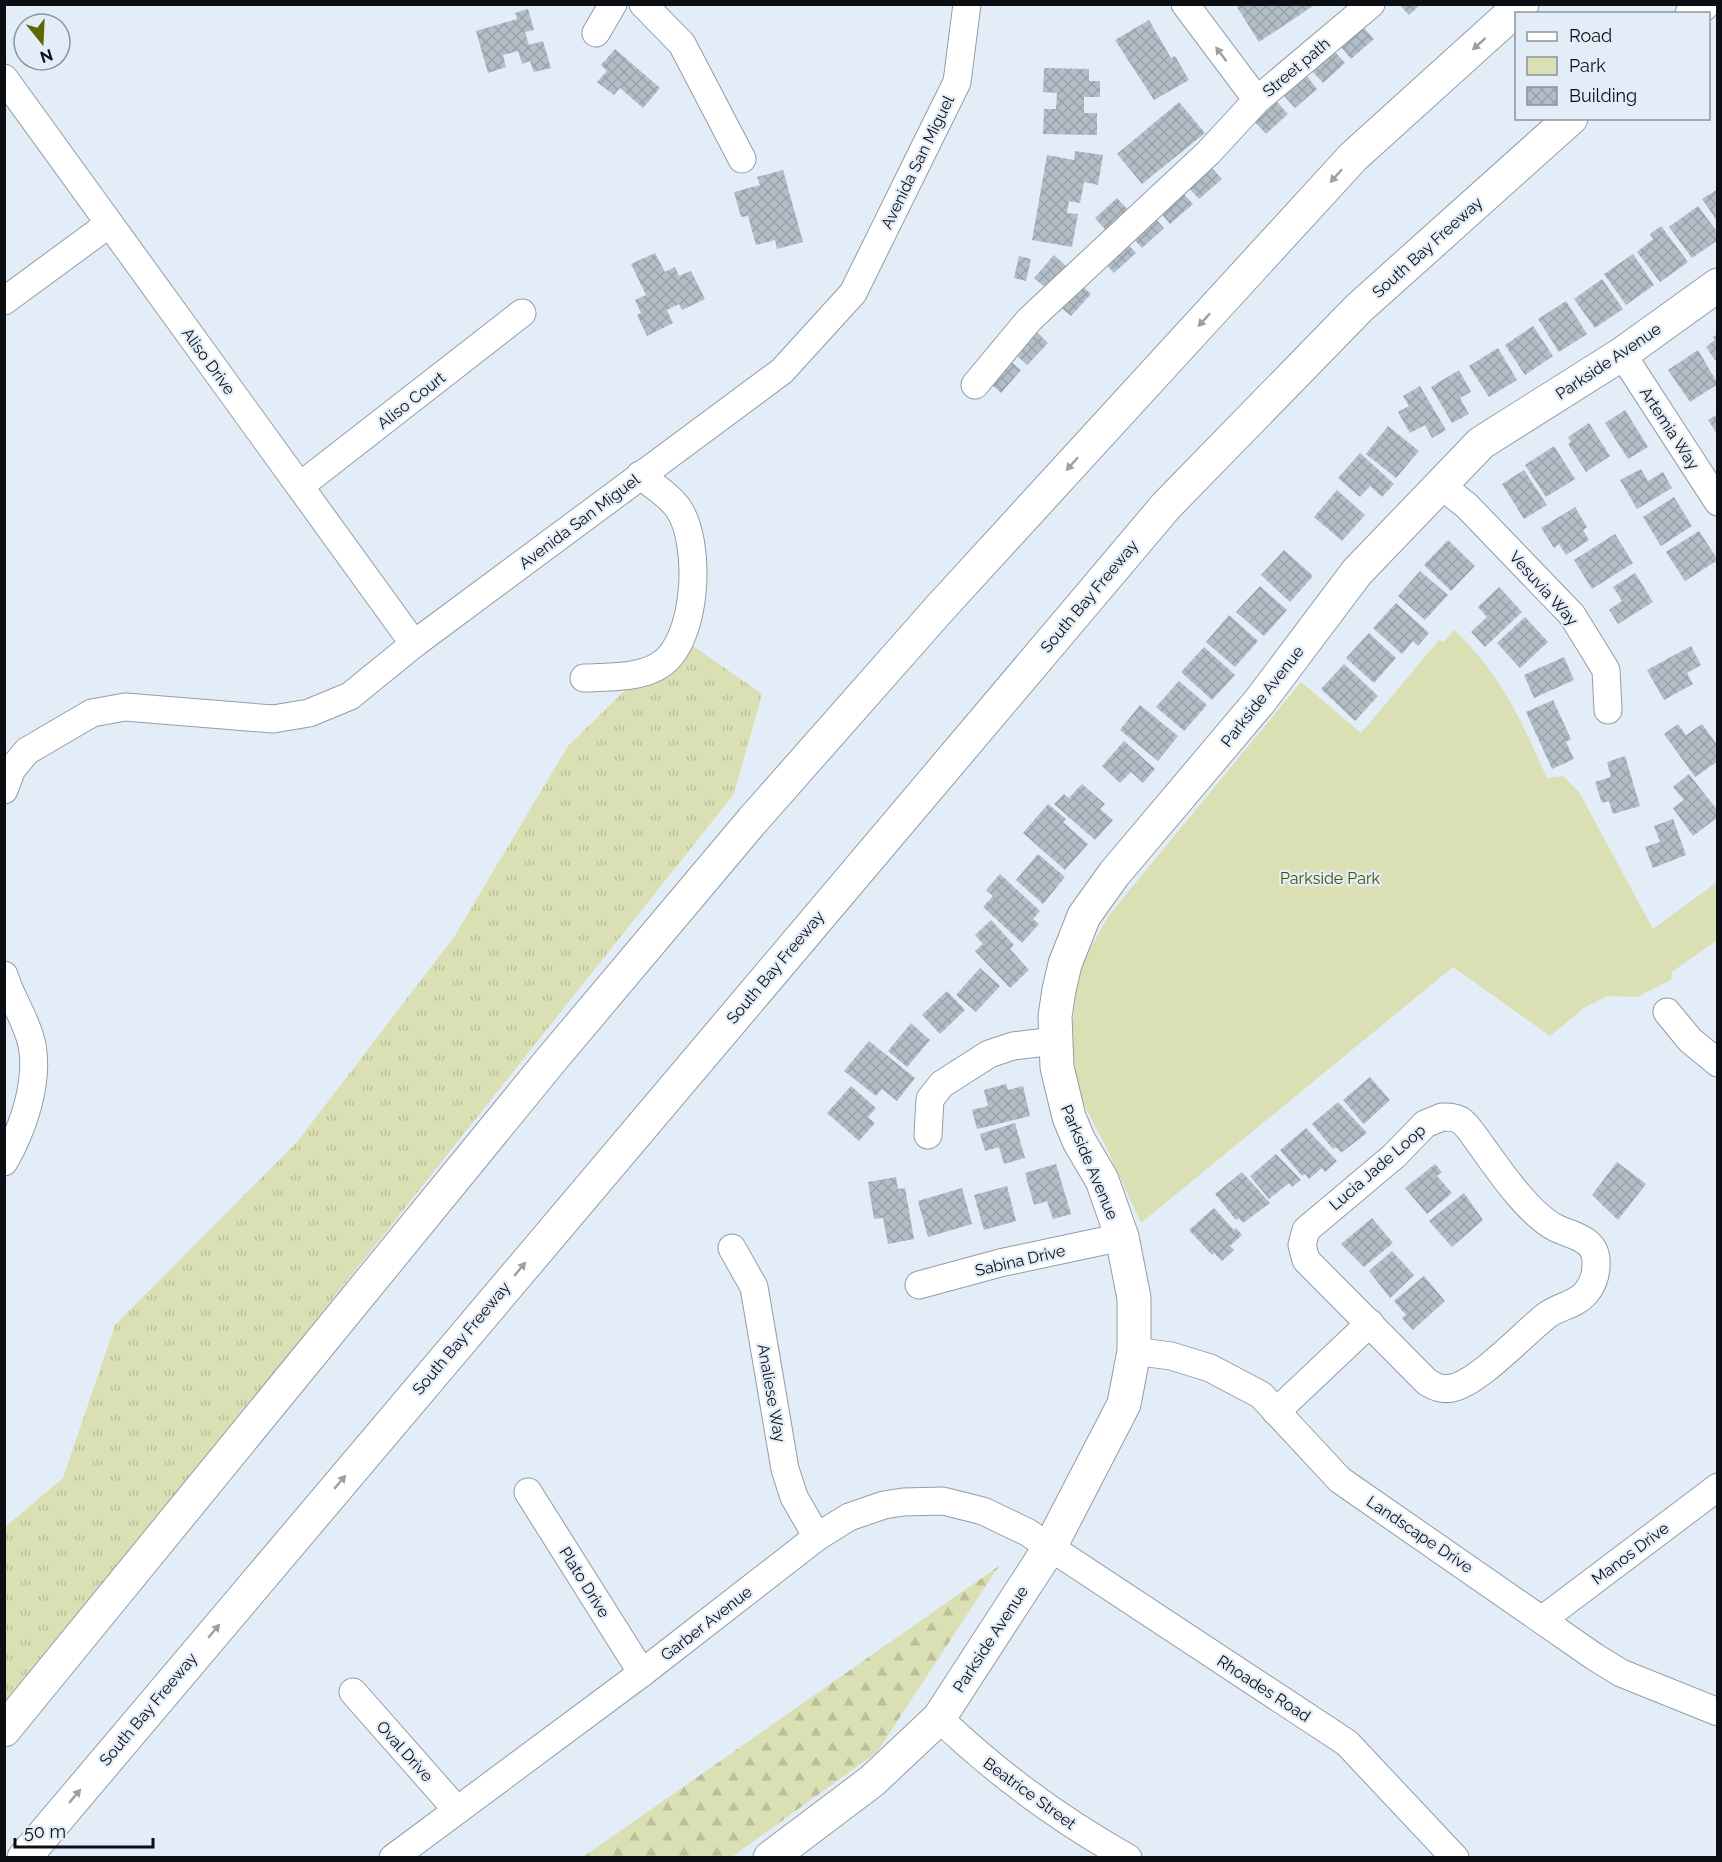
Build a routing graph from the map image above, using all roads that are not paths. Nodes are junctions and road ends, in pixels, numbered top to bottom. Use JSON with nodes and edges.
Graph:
{"nodes":[{"id":1,"x":613,"y":4,"type":"edge"},
{"id":2,"x":643,"y":4,"type":"edge"},
{"id":3,"x":967,"y":4,"type":"edge"},
{"id":4,"x":1185,"y":4,"type":"edge"},
{"id":5,"x":1371,"y":4,"type":"edge"},
{"id":6,"x":1522,"y":4,"type":"edge"},
{"id":7,"x":596,"y":33,"type":"dead end"},
{"id":8,"x":4,"y":78,"type":"edge"},
{"id":9,"x":1257,"y":100,"type":"junction"},
{"id":10,"x":1569,"y":120,"type":"edge"},
{"id":11,"x":741,"y":159,"type":"dead end"},
{"id":12,"x":110,"y":224,"type":"junction"},
{"id":13,"x":1718,"y":285,"type":"edge"},
{"id":14,"x":4,"y":301,"type":"edge"},
{"id":15,"x":522,"y":313,"type":"dead end"},
{"id":16,"x":1622,"y":354,"type":"junction"},
{"id":17,"x":975,"y":385,"type":"dead end"},
{"id":18,"x":640,"y":475,"type":"junction"},
{"id":19,"x":300,"y":486,"type":"junction"},
{"id":20,"x":1442,"y":486,"type":"junction"},
{"id":21,"x":1718,"y":502,"type":"edge"},
{"id":22,"x":414,"y":644,"type":"junction"},
{"id":23,"x":584,"y":678,"type":"dead end"},
{"id":24,"x":1608,"y":710,"type":"dead end"},
{"id":25,"x":4,"y":790,"type":"edge"},
{"id":26,"x":4,"y":975,"type":"edge"},
{"id":27,"x":1667,"y":1012,"type":"dead end"},
{"id":28,"x":1055,"y":1041,"type":"junction"},
{"id":29,"x":1718,"y":1063,"type":"edge"},
{"id":30,"x":928,"y":1135,"type":"dead end"},
{"id":31,"x":4,"y":1162,"type":"edge"},
{"id":32,"x":1122,"y":1237,"type":"junction"},
{"id":33,"x":732,"y":1248,"type":"dead end"},
{"id":34,"x":919,"y":1285,"type":"dead end"},
{"id":35,"x":1370,"y":1323,"type":"junction"},
{"id":36,"x":1134,"y":1351,"type":"junction"},
{"id":37,"x":1276,"y":1412,"type":"junction"},
{"id":38,"x":1718,"y":1487,"type":"edge"},
{"id":39,"x":528,"y":1492,"type":"dead end"},
{"id":40,"x":817,"y":1537,"type":"junction"},
{"id":41,"x":1050,"y":1547,"type":"junction"},
{"id":42,"x":1543,"y":1619,"type":"junction"},
{"id":43,"x":642,"y":1672,"type":"junction"},
{"id":44,"x":353,"y":1692,"type":"dead end"},
{"id":45,"x":1718,"y":1712,"type":"edge"},
{"id":46,"x":939,"y":1718,"type":"junction"},
{"id":47,"x":4,"y":1730,"type":"edge"},
{"id":48,"x":457,"y":1810,"type":"junction"},
{"id":49,"x":1101,"y":1850,"type":"edge"},
{"id":50,"x":24,"y":1857,"type":"edge"},
{"id":51,"x":393,"y":1857,"type":"edge"},
{"id":52,"x":770,"y":1857,"type":"edge"},
{"id":53,"x":1128,"y":1857,"type":"edge"},
{"id":54,"x":1455,"y":1857,"type":"edge"}],
"edges":[{"from":1,"to":7,"type":"street"},
{"from":2,"to":11,"type":"street"},
{"from":3,"to":18,"type":"street","name":"Avenida San Miguel"},
{"from":9,"to":4,"type":"street","name":"Street path","one_way":true},
{"from":5,"to":9,"type":"street","name":"Street path"},
{"from":6,"to":47,"type":"main road","one_way":true},
{"from":8,"to":12,"type":"street","name":"Aliso Drive"},
{"from":9,"to":17,"type":"street"},
{"from":50,"to":10,"type":"main road","name":"South Bay Freeway","one_way":true},
{"from":12,"to":14,"type":"street"},
{"from":12,"to":19,"type":"street","name":"Aliso Drive"},
{"from":13,"to":16,"type":"main road","name":"Parkside Avenue"},
{"from":15,"to":19,"type":"street","name":"Aliso Court"},
{"from":16,"to":20,"type":"main road","name":"Parkside Avenue"},
{"from":16,"to":21,"type":"street","name":"Artemia Way"},
{"from":18,"to":22,"type":"street","name":"Avenida San Miguel"},
{"from":18,"to":23,"type":"street"},
{"from":19,"to":22,"type":"street","name":"Aliso Drive"},
{"from":20,"to":24,"type":"street","name":"Vesuvia Way"},
{"from":20,"to":28,"type":"main road","name":"Parkside Avenue"},
{"from":22,"to":25,"type":"street","name":"Avenida San Miguel"},
{"from":26,"to":31,"type":"street"},
{"from":27,"to":29,"type":"street"},
{"from":28,"to":30,"type":"street"},
{"from":28,"to":32,"type":"main road","name":"Parkside Avenue"},
{"from":32,"to":34,"type":"street","name":"Sabina Drive"},
{"from":32,"to":36,"type":"main road","name":"Parkside Avenue"},
{"from":33,"to":40,"type":"street","name":"Analiese Way"},
{"from":35,"to":35,"type":"street","name":"Lucia Jade Loop"},
{"from":35,"to":37,"type":"street"},
{"from":36,"to":37,"type":"street","name":"Landscape Drive"},
{"from":36,"to":41,"type":"main road","name":"Parkside Avenue"},
{"from":37,"to":42,"type":"street","name":"Landscape Drive"},
{"from":38,"to":42,"type":"street","name":"Manos Drive"},
{"from":39,"to":43,"type":"street","name":"Plato Drive"},
{"from":40,"to":41,"type":"street","name":"Garber Avenue"},
{"from":40,"to":43,"type":"street","name":"Garber Avenue"},
{"from":41,"to":46,"type":"main road","name":"Parkside Avenue"},
{"from":41,"to":54,"type":"street","name":"Rhoades Road"},
{"from":42,"to":45,"type":"street","name":"Landscape Drive"},
{"from":43,"to":48,"type":"street","name":"Garber Avenue"},
{"from":44,"to":48,"type":"street","name":"Oval Drive"},
{"from":46,"to":49,"type":"street","name":"Beatrice Street"},
{"from":46,"to":52,"type":"main road","name":"Parkside Avenue"},
{"from":48,"to":51,"type":"street","name":"Garber Avenue"},
{"from":49,"to":53,"type":"street","name":"Beatrice Street"}]}
